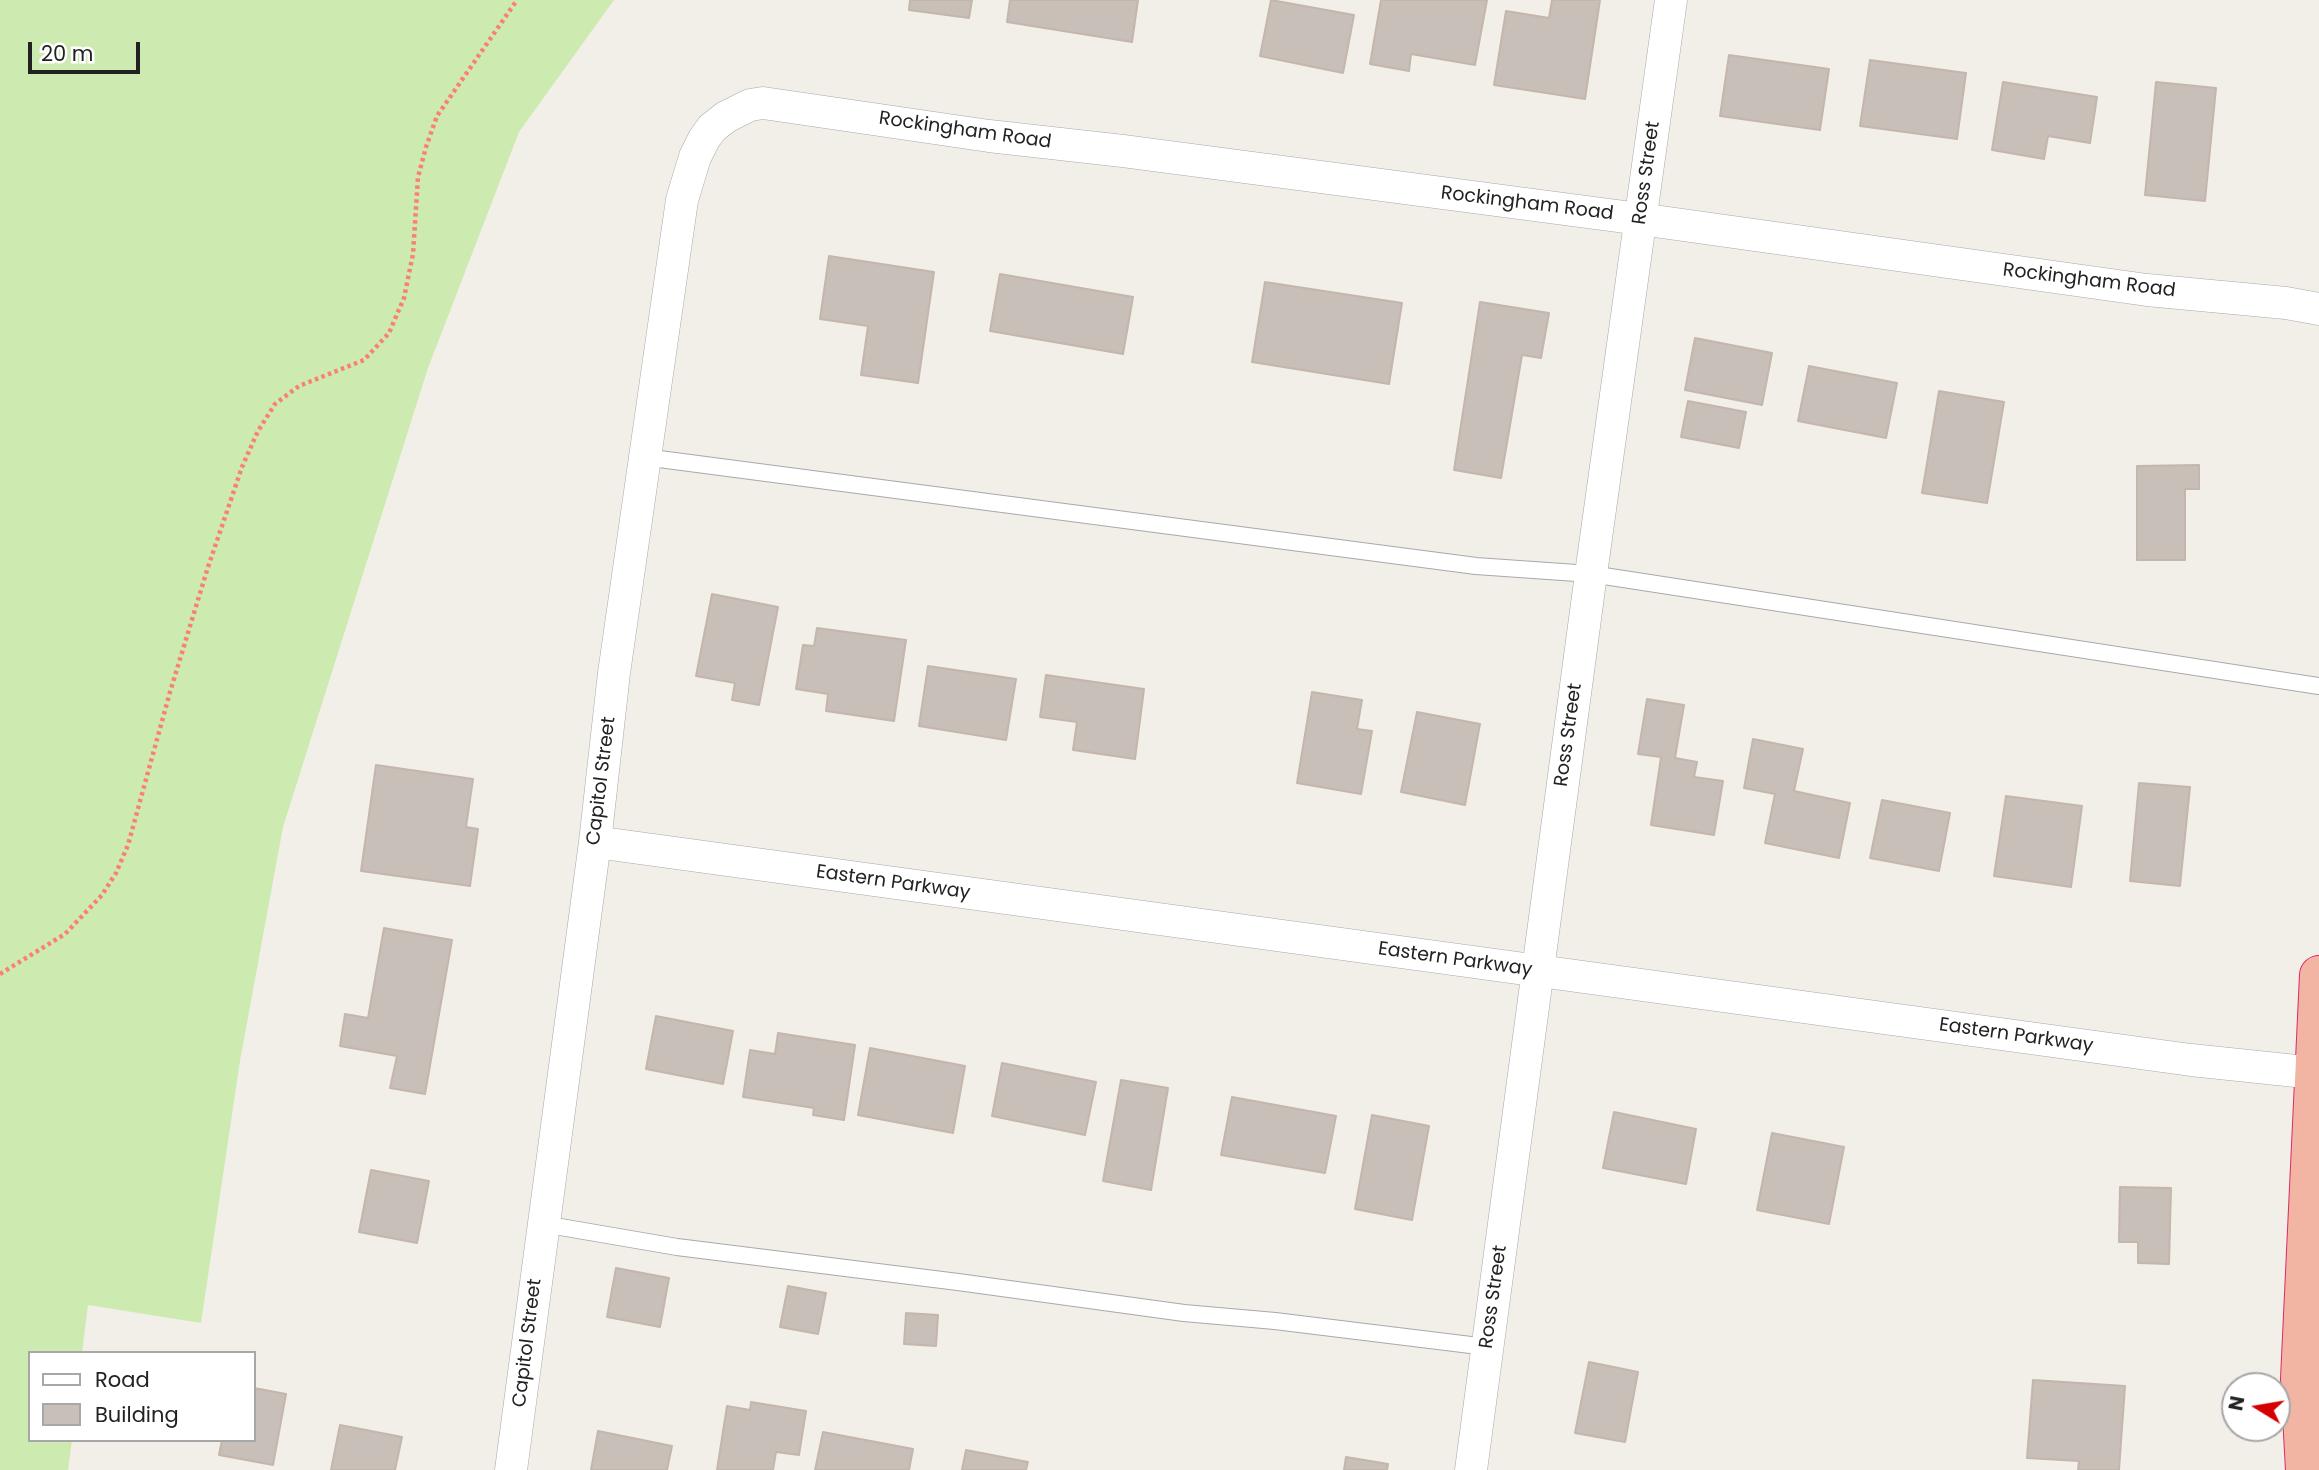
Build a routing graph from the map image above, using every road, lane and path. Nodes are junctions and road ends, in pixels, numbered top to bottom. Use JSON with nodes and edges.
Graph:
{"nodes":[{"id":1,"x":517,"y":0,"type":"edge"},
{"id":2,"x":1671,"y":0,"type":"edge"},
{"id":3,"x":737,"y":112,"type":"joint"},
{"id":4,"x":1640,"y":219,"type":"junction"},
{"id":5,"x":2319,"y":309,"type":"edge"},
{"id":6,"x":644,"y":457,"type":"junction"},
{"id":7,"x":1591,"y":574,"type":"junction"},
{"id":8,"x":2319,"y":686,"type":"edge"},
{"id":9,"x":595,"y":842,"type":"junction"},
{"id":10,"x":1538,"y":971,"type":"junction"},
{"id":11,"x":0,"y":974,"type":"edge"},
{"id":12,"x":2319,"y":975,"type":"edge"},
{"id":13,"x":2315,"y":1073,"type":"junction"},
{"id":14,"x":543,"y":1224,"type":"junction"},
{"id":15,"x":1487,"y":1347,"type":"junction"},
{"id":16,"x":2300,"y":1379,"type":"junction"},
{"id":17,"x":511,"y":1470,"type":"edge"},
{"id":18,"x":1471,"y":1470,"type":"edge"},
{"id":19,"x":2285,"y":1470,"type":"edge"},
{"id":20,"x":2305,"y":1470,"type":"edge"}],
"edges":[{"from":1,"to":11,"type":"path"},
{"from":2,"to":4,"type":"street","name":"Ross Street"},
{"from":3,"to":4,"type":"street","name":"Rockingham Road"},
{"from":3,"to":6,"type":"street","name":"Capitol Street"},
{"from":4,"to":5,"type":"street","name":"Rockingham Road"},
{"from":4,"to":7,"type":"street","name":"Ross Street"},
{"from":6,"to":7,"type":"lane"},
{"from":6,"to":9,"type":"street","name":"Capitol Street"},
{"from":7,"to":8,"type":"lane"},
{"from":7,"to":10,"type":"street","name":"Ross Street"},
{"from":9,"to":10,"type":"street","name":"Eastern Parkway"},
{"from":9,"to":14,"type":"street","name":"Capitol Street"},
{"from":10,"to":13,"type":"street","name":"Eastern Parkway"},
{"from":10,"to":15,"type":"street","name":"Ross Street"},
{"from":12,"to":13,"type":"highway"},
{"from":13,"to":16,"type":"highway"},
{"from":14,"to":15,"type":"lane"},
{"from":14,"to":17,"type":"street","name":"Capitol Street"},
{"from":15,"to":18,"type":"street","name":"Ross Street"},
{"from":16,"to":19,"type":"highway"},
{"from":16,"to":20,"type":"highway"}]}
